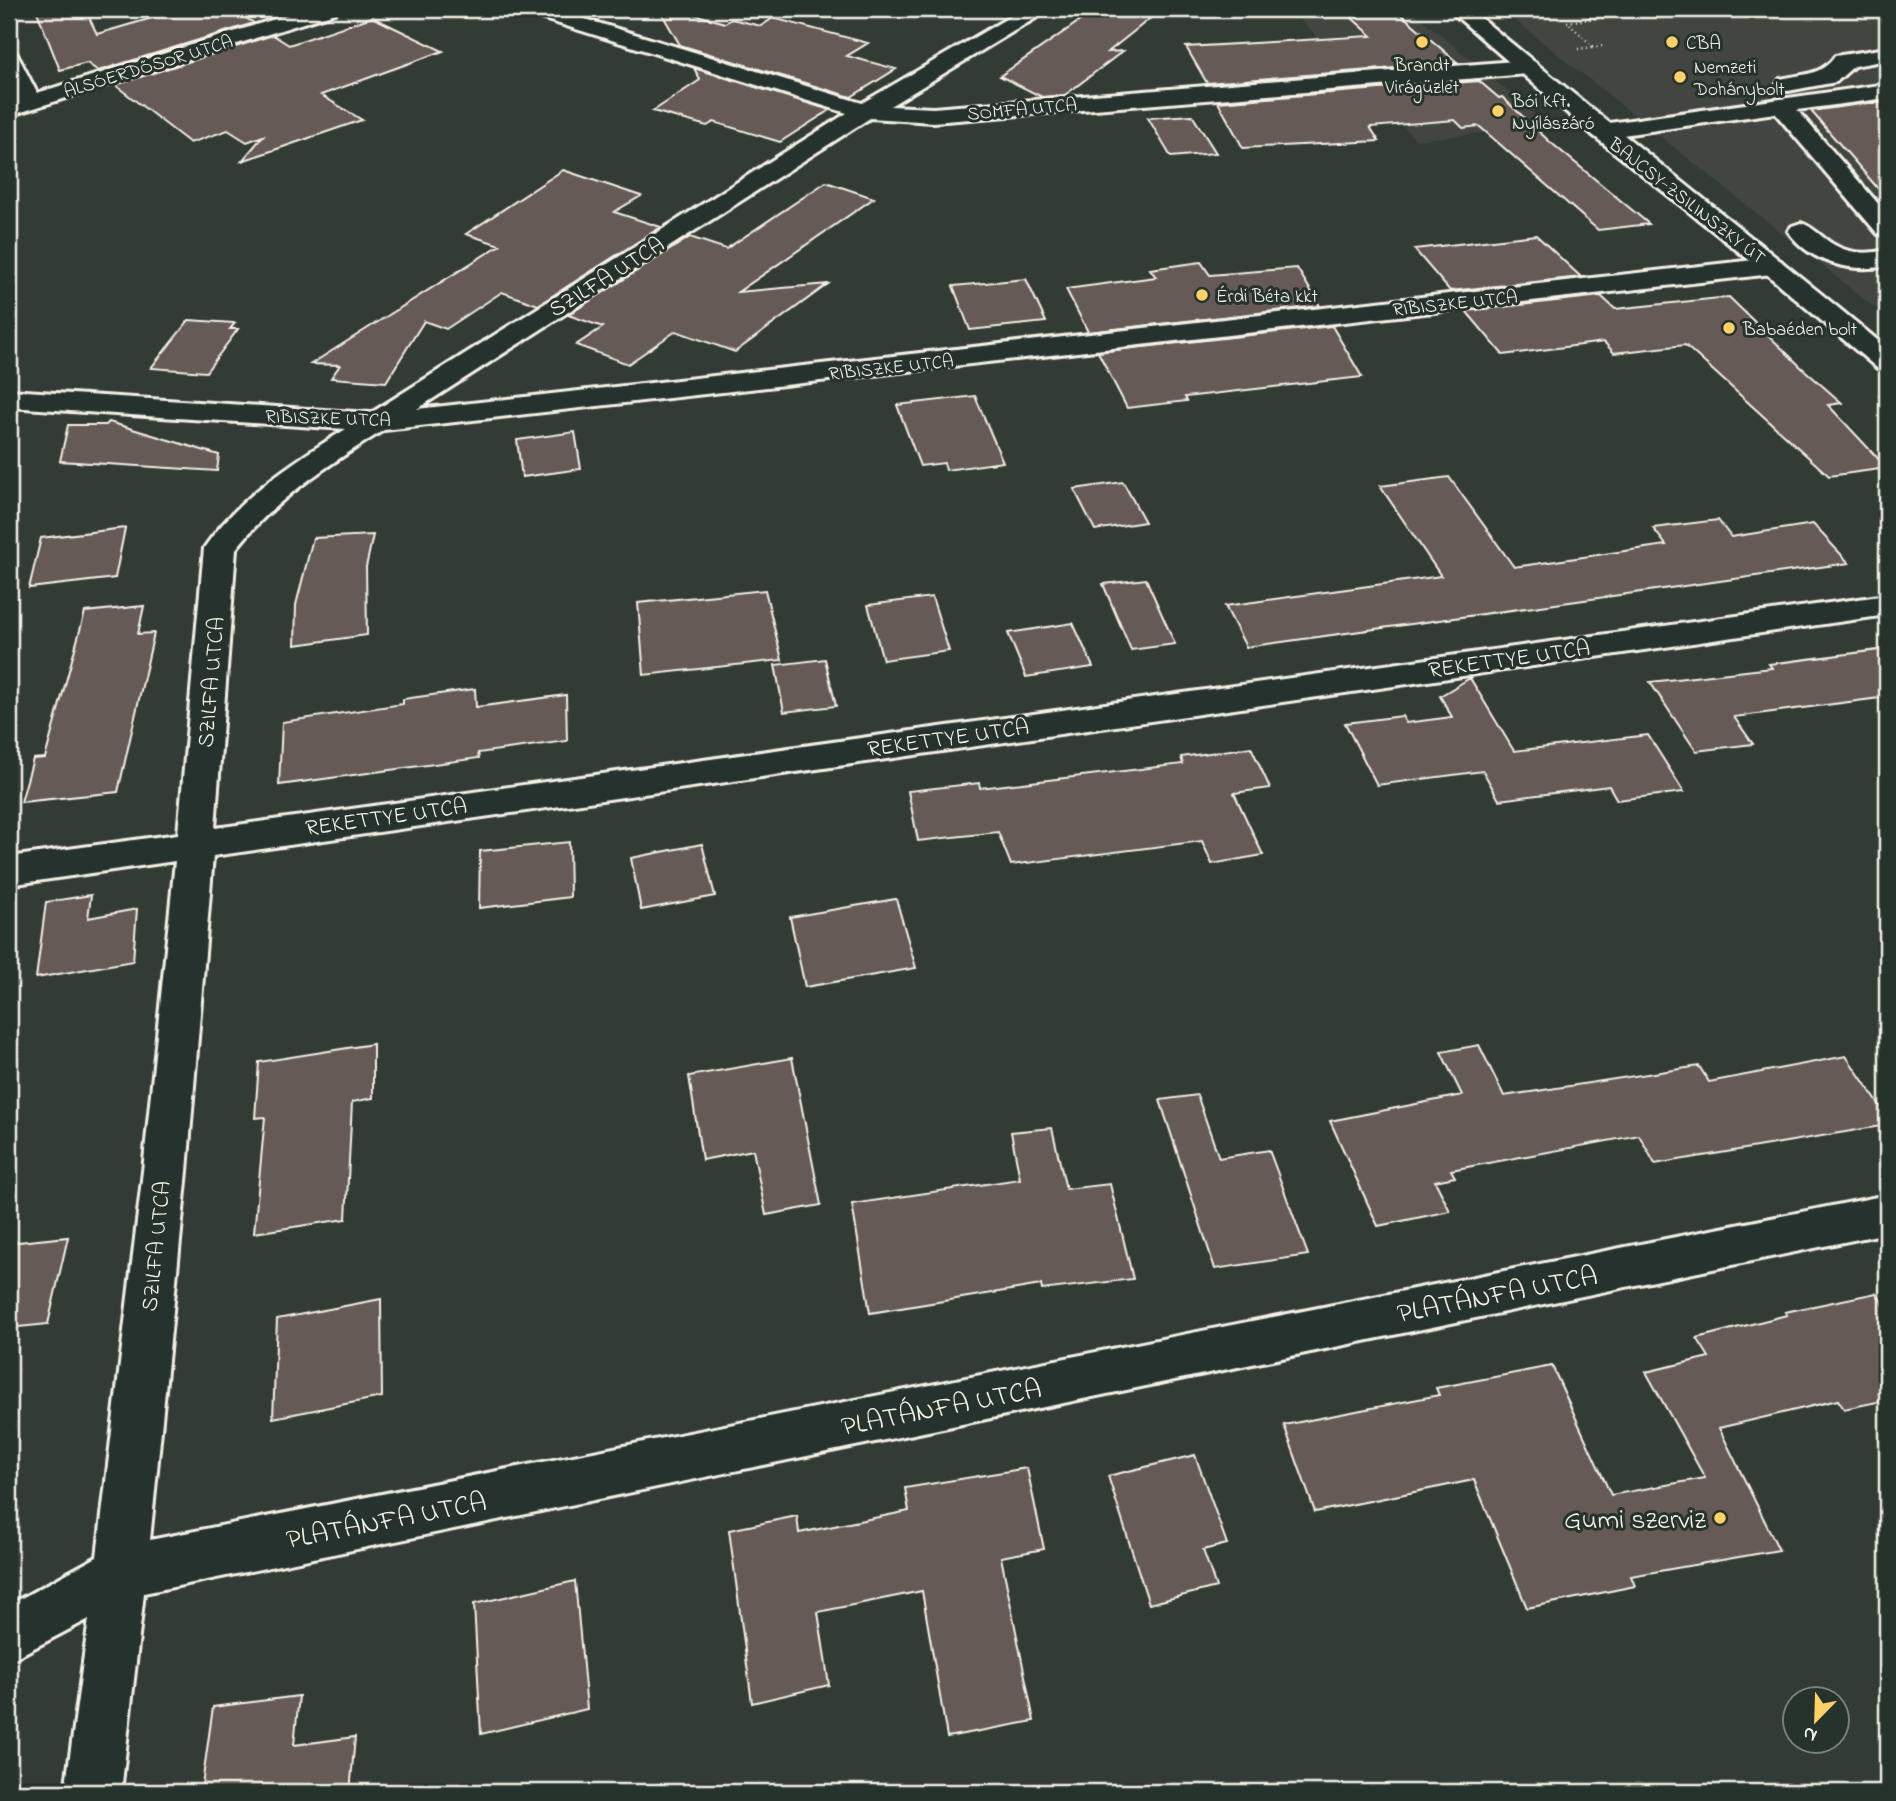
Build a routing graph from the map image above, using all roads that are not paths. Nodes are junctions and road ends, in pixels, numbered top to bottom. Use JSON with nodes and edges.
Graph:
{"nodes":[{"id":1,"x":328,"y":9,"type":"edge"},
{"id":2,"x":531,"y":9,"type":"edge"},
{"id":3,"x":1037,"y":9,"type":"edge"},
{"id":4,"x":1458,"y":9,"type":"edge"},
{"id":5,"x":1887,"y":54,"type":"edge"},
{"id":6,"x":9,"y":59,"type":"edge"},
{"id":7,"x":1527,"y":67,"type":"junction"},
{"id":8,"x":1887,"y":91,"type":"edge"},
{"id":9,"x":19,"y":106,"type":"edge"},
{"id":10,"x":1781,"y":106,"type":"junction"},
{"id":11,"x":865,"y":111,"type":"junction"},
{"id":12,"x":1662,"y":122,"type":"junction"},
{"id":13,"x":1602,"y":131,"type":"junction"},
{"id":14,"x":1887,"y":229,"type":"edge"},
{"id":15,"x":1801,"y":232,"type":"dead end"},
{"id":16,"x":1887,"y":258,"type":"edge"},
{"id":17,"x":1772,"y":266,"type":"junction"},
{"id":18,"x":1887,"y":362,"type":"edge"},
{"id":19,"x":9,"y":398,"type":"edge"},
{"id":20,"x":376,"y":422,"type":"junction"},
{"id":21,"x":1887,"y":606,"type":"edge"},
{"id":22,"x":196,"y":844,"type":"junction"},
{"id":23,"x":9,"y":871,"type":"edge"},
{"id":24,"x":1887,"y":1214,"type":"edge"},
{"id":25,"x":121,"y":1572,"type":"junction"},
{"id":26,"x":9,"y":1634,"type":"edge"},
{"id":27,"x":93,"y":1792,"type":"edge"}],
"edges":[{"from":1,"to":9,"type":"street","name":"ALSÓERDŐSOR UTCA"},
{"from":2,"to":11,"type":"street","name":"SOMFA UTCA"},
{"from":3,"to":11,"type":"street","name":"SZILFA UTCA"},
{"from":4,"to":7,"type":"street","name":"BAJCSY-ZSILINSZKY ÚT"},
{"from":5,"to":12,"type":"street"},
{"from":6,"to":9,"type":"street"},
{"from":7,"to":11,"type":"street","name":"SOMFA UTCA"},
{"from":7,"to":13,"type":"street","name":"BAJCSY-ZSILINSZKY ÚT"},
{"from":8,"to":10,"type":"street"},
{"from":10,"to":12,"type":"street"},
{"from":10,"to":14,"type":"street"},
{"from":11,"to":20,"type":"street","name":"SZILFA UTCA"},
{"from":12,"to":13,"type":"street"},
{"from":13,"to":17,"type":"street","name":"BAJCSY-ZSILINSZKY ÚT"},
{"from":15,"to":16,"type":"street"},
{"from":17,"to":18,"type":"street","name":"BAJCSY-ZSILINSZKY ÚT"},
{"from":17,"to":20,"type":"street","name":"RIBISZKE UTCA"},
{"from":19,"to":20,"type":"street","name":"RIBISZKE UTCA"},
{"from":20,"to":22,"type":"street","name":"SZILFA UTCA"},
{"from":21,"to":22,"type":"street","name":"REKETTYE UTCA"},
{"from":22,"to":23,"type":"street","name":"REKETTYE UTCA"},
{"from":22,"to":25,"type":"street","name":"SZILFA UTCA"},
{"from":24,"to":25,"type":"street","name":"PLATÁNFA UTCA"},
{"from":25,"to":26,"type":"street","name":"PLATÁNFA UTCA"},
{"from":25,"to":27,"type":"street","name":"SZILFA UTCA"}]}
